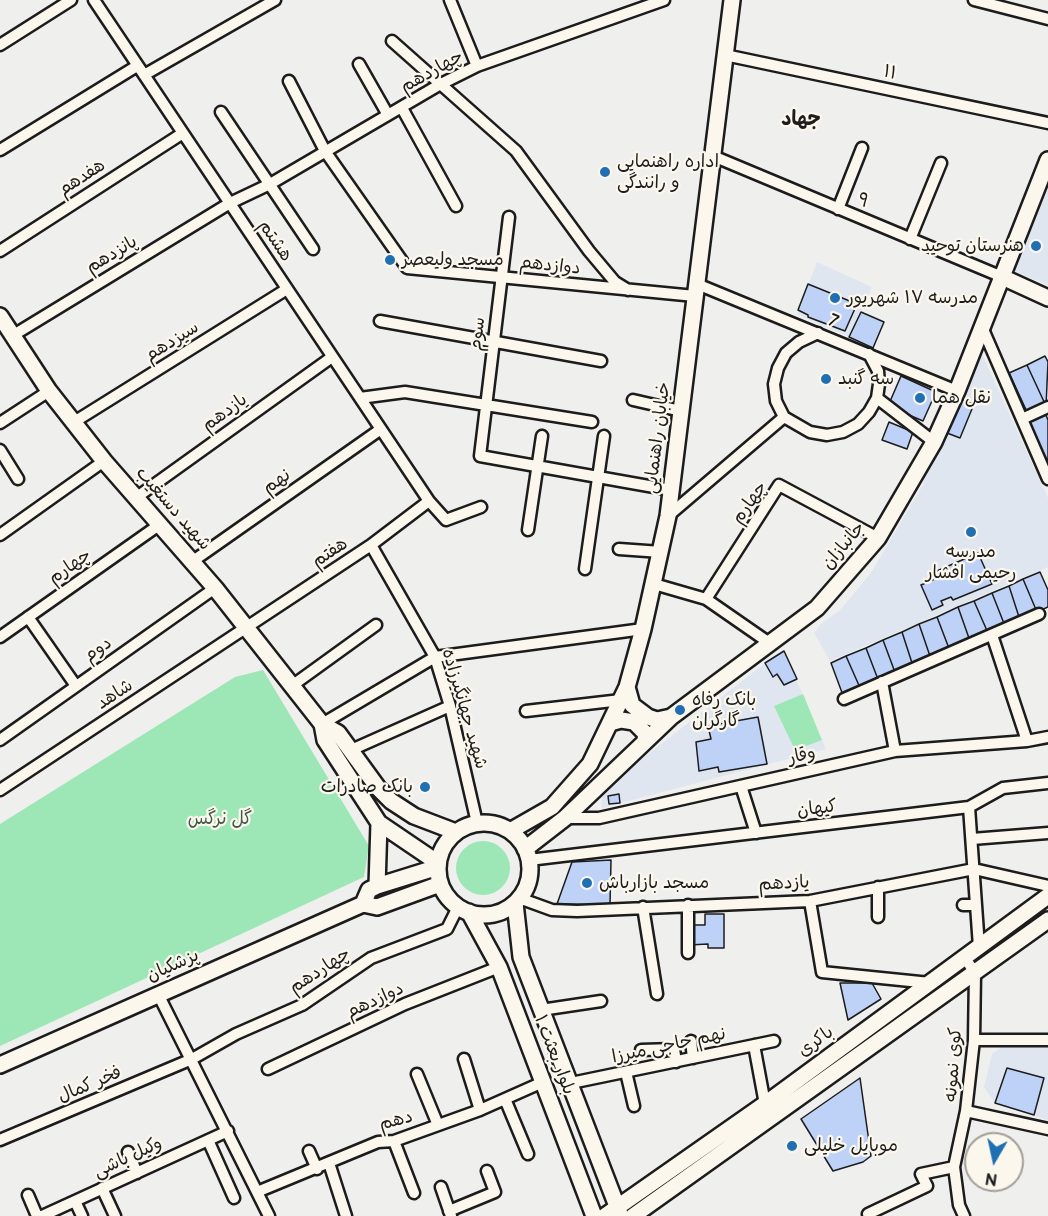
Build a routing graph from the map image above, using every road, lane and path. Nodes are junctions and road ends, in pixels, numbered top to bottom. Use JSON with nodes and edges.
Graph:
{"nodes":[{"id":1,"x":71,"y":0,"type":"edge"},
{"id":2,"x":94,"y":0,"type":"edge"},
{"id":3,"x":275,"y":0,"type":"edge"},
{"id":4,"x":450,"y":0,"type":"edge"},
{"id":5,"x":664,"y":0,"type":"edge"},
{"id":6,"x":732,"y":0,"type":"edge"},
{"id":7,"x":974,"y":0,"type":"edge"},
{"id":8,"x":1048,"y":19,"type":"edge"},
{"id":9,"x":392,"y":41,"type":"dead end"},
{"id":10,"x":0,"y":45,"type":"edge"},
{"id":11,"x":725,"y":55,"type":"junction"},
{"id":12,"x":359,"y":64,"type":"dead end"},
{"id":13,"x":477,"y":66,"type":"junction"},
{"id":14,"x":141,"y":70,"type":"junction"},
{"id":15,"x":289,"y":81,"type":"dead end"},
{"id":16,"x":439,"y":85,"type":"junction"},
{"id":17,"x":402,"y":108,"type":"junction"},
{"id":18,"x":221,"y":112,"type":"dead end"},
{"id":19,"x":388,"y":115,"type":"junction"},
{"id":20,"x":1048,"y":123,"type":"edge"},
{"id":21,"x":183,"y":133,"type":"junction"},
{"id":22,"x":862,"y":148,"type":"dead end"},
{"id":23,"x":0,"y":150,"type":"edge"},
{"id":24,"x":325,"y":151,"type":"junction"},
{"id":25,"x":713,"y":156,"type":"junction"},
{"id":26,"x":1048,"y":160,"type":"edge"},
{"id":27,"x":941,"y":163,"type":"dead end"},
{"id":28,"x":270,"y":184,"type":"junction"},
{"id":29,"x":230,"y":203,"type":"junction"},
{"id":30,"x":456,"y":206,"type":"dead end"},
{"id":31,"x":838,"y":209,"type":"junction"},
{"id":32,"x":508,"y":217,"type":"dead end"},
{"id":33,"x":910,"y":239,"type":"junction"},
{"id":34,"x":314,"y":249,"type":"dead end"},
{"id":35,"x":0,"y":251,"type":"edge"},
{"id":36,"x":1000,"y":276,"type":"junction"},
{"id":37,"x":501,"y":277,"type":"junction"},
{"id":38,"x":287,"y":289,"type":"junction"},
{"id":39,"x":696,"y":290,"type":"junction"},
{"id":40,"x":630,"y":291,"type":"junction"},
{"id":41,"x":1048,"y":298,"type":"edge"},
{"id":42,"x":0,"y":316,"type":"edge"},
{"id":43,"x":380,"y":321,"type":"dead end"},
{"id":44,"x":982,"y":327,"type":"junction"},
{"id":45,"x":818,"y":333,"type":"junction"},
{"id":46,"x":12,"y":336,"type":"junction"},
{"id":47,"x":493,"y":343,"type":"junction"},
{"id":48,"x":869,"y":354,"type":"junction"},
{"id":49,"x":332,"y":357,"type":"junction"},
{"id":50,"x":601,"y":361,"type":"dead end"},
{"id":51,"x":49,"y":391,"type":"junction"},
{"id":52,"x":957,"y":391,"type":"junction"},
{"id":53,"x":360,"y":398,"type":"junction"},
{"id":54,"x":877,"y":398,"type":"junction"},
{"id":55,"x":633,"y":400,"type":"dead end"},
{"id":56,"x":486,"y":405,"type":"junction"},
{"id":57,"x":1048,"y":406,"type":"edge"},
{"id":58,"x":681,"y":411,"type":"junction"},
{"id":59,"x":784,"y":417,"type":"junction"},
{"id":60,"x":1022,"y":419,"type":"junction"},
{"id":61,"x":74,"y":422,"type":"junction"},
{"id":62,"x":592,"y":422,"type":"dead end"},
{"id":63,"x":0,"y":423,"type":"edge"},
{"id":64,"x":381,"y":429,"type":"junction"},
{"id":65,"x":542,"y":436,"type":"dead end"},
{"id":66,"x":604,"y":436,"type":"dead end"},
{"id":67,"x":934,"y":442,"type":"junction"},
{"id":68,"x":0,"y":450,"type":"edge"},
{"id":69,"x":104,"y":461,"type":"junction"},
{"id":70,"x":538,"y":466,"type":"junction"},
{"id":71,"x":599,"y":477,"type":"junction"},
{"id":72,"x":18,"y":478,"type":"dead end"},
{"id":73,"x":1048,"y":479,"type":"edge"},
{"id":74,"x":671,"y":490,"type":"junction"},
{"id":75,"x":137,"y":497,"type":"junction"},
{"id":76,"x":429,"y":501,"type":"junction"},
{"id":77,"x":481,"y":507,"type":"dead end"},
{"id":78,"x":668,"y":516,"type":"junction"},
{"id":79,"x":159,"y":525,"type":"junction"},
{"id":80,"x":528,"y":530,"type":"dead end"},
{"id":81,"x":0,"y":535,"type":"edge"},
{"id":82,"x":878,"y":538,"type":"junction"},
{"id":83,"x":371,"y":545,"type":"junction"},
{"id":84,"x":619,"y":549,"type":"dead end"},
{"id":85,"x":661,"y":552,"type":"junction"},
{"id":86,"x":193,"y":561,"type":"junction"},
{"id":87,"x":585,"y":569,"type":"dead end"},
{"id":88,"x":654,"y":584,"type":"junction"},
{"id":89,"x":215,"y":588,"type":"junction"},
{"id":90,"x":706,"y":598,"type":"junction"},
{"id":91,"x":1039,"y":615,"type":"dead end"},
{"id":92,"x":28,"y":617,"type":"junction"},
{"id":93,"x":376,"y":626,"type":"dead end"},
{"id":94,"x":247,"y":628,"type":"junction"},
{"id":95,"x":643,"y":629,"type":"junction"},
{"id":96,"x":992,"y":635,"type":"junction"},
{"id":97,"x":0,"y":637,"type":"edge"},
{"id":98,"x":768,"y":642,"type":"junction"},
{"id":99,"x":435,"y":657,"type":"junction"},
{"id":100,"x":882,"y":682,"type":"junction"},
{"id":101,"x":293,"y":685,"type":"junction"},
{"id":102,"x":76,"y":686,"type":"junction"},
{"id":103,"x":624,"y":694,"type":"junction"},
{"id":104,"x":844,"y":699,"type":"dead end"},
{"id":105,"x":450,"y":706,"type":"junction"},
{"id":106,"x":526,"y":711,"type":"dead end"},
{"id":107,"x":670,"y":717,"type":"junction"},
{"id":108,"x":322,"y":723,"type":"junction"},
{"id":109,"x":610,"y":723,"type":"junction"},
{"id":110,"x":1048,"y":737,"type":"edge"},
{"id":111,"x":0,"y":740,"type":"edge"},
{"id":112,"x":645,"y":740,"type":"junction"},
{"id":113,"x":1028,"y":741,"type":"junction"},
{"id":114,"x":351,"y":750,"type":"junction"},
{"id":115,"x":895,"y":751,"type":"junction"},
{"id":116,"x":1048,"y":783,"type":"edge"},
{"id":117,"x":741,"y":786,"type":"junction"},
{"id":118,"x":0,"y":789,"type":"edge"},
{"id":119,"x":969,"y":807,"type":"junction"},
{"id":120,"x":565,"y":818,"type":"junction"},
{"id":121,"x":380,"y":823,"type":"junction"},
{"id":122,"x":477,"y":823,"type":"junction"},
{"id":123,"x":510,"y":831,"type":"junction"},
{"id":124,"x":456,"y":832,"type":"junction"},
{"id":125,"x":756,"y":833,"type":"junction"},
{"id":126,"x":1048,"y":833,"type":"edge"},
{"id":127,"x":972,"y":839,"type":"junction"},
{"id":128,"x":527,"y":854,"type":"junction"},
{"id":129,"x":438,"y":865,"type":"junction"},
{"id":130,"x":974,"y":868,"type":"junction"},
{"id":131,"x":440,"y":884,"type":"junction"},
{"id":132,"x":377,"y":886,"type":"junction"},
{"id":133,"x":1048,"y":886,"type":"edge"},
{"id":134,"x":878,"y":887,"type":"junction"},
{"id":135,"x":1048,"y":896,"type":"edge"},
{"id":136,"x":517,"y":900,"type":"junction"},
{"id":137,"x":810,"y":901,"type":"junction"},
{"id":138,"x":363,"y":904,"type":"junction"},
{"id":139,"x":688,"y":905,"type":"junction"},
{"id":140,"x":963,"y":905,"type":"dead end"},
{"id":141,"x":976,"y":905,"type":"junction"},
{"id":142,"x":644,"y":907,"type":"junction"},
{"id":143,"x":464,"y":910,"type":"junction"},
{"id":144,"x":879,"y":917,"type":"dead end"},
{"id":145,"x":1048,"y":920,"type":"edge"},
{"id":146,"x":980,"y":947,"type":"junction"},
{"id":147,"x":688,"y":953,"type":"dead end"},
{"id":148,"x":964,"y":958,"type":"junction"},
{"id":149,"x":499,"y":967,"type":"junction"},
{"id":150,"x":975,"y":973,"type":"junction"},
{"id":151,"x":930,"y":983,"type":"junction"},
{"id":152,"x":158,"y":994,"type":"junction"},
{"id":153,"x":657,"y":994,"type":"dead end"},
{"id":154,"x":601,"y":1001,"type":"dead end"},
{"id":155,"x":541,"y":1010,"type":"junction"},
{"id":156,"x":974,"y":1040,"type":"junction"},
{"id":157,"x":1048,"y":1040,"type":"edge"},
{"id":158,"x":692,"y":1041,"type":"dead end"},
{"id":159,"x":774,"y":1041,"type":"dead end"},
{"id":160,"x":754,"y":1045,"type":"junction"},
{"id":161,"x":641,"y":1050,"type":"dead end"},
{"id":162,"x":693,"y":1058,"type":"junction"},
{"id":163,"x":192,"y":1059,"type":"junction"},
{"id":164,"x":464,"y":1059,"type":"dead end"},
{"id":165,"x":676,"y":1062,"type":"junction"},
{"id":166,"x":0,"y":1065,"type":"edge"},
{"id":167,"x":268,"y":1069,"type":"dead end"},
{"id":168,"x":626,"y":1072,"type":"junction"},
{"id":169,"x":417,"y":1074,"type":"dead end"},
{"id":170,"x":543,"y":1082,"type":"junction"},
{"id":171,"x":571,"y":1083,"type":"junction"},
{"id":172,"x":505,"y":1099,"type":"junction"},
{"id":173,"x":765,"y":1104,"type":"junction"},
{"id":174,"x":634,"y":1106,"type":"dead end"},
{"id":175,"x":480,"y":1110,"type":"junction"},
{"id":176,"x":966,"y":1111,"type":"junction"},
{"id":177,"x":438,"y":1125,"type":"junction"},
{"id":178,"x":1048,"y":1129,"type":"edge"},
{"id":179,"x":228,"y":1131,"type":"junction"},
{"id":180,"x":0,"y":1140,"type":"edge"},
{"id":181,"x":208,"y":1140,"type":"junction"},
{"id":182,"x":394,"y":1141,"type":"junction"},
{"id":183,"x":309,"y":1151,"type":"dead end"},
{"id":184,"x":128,"y":1152,"type":"dead end"},
{"id":185,"x":528,"y":1154,"type":"dead end"},
{"id":186,"x":329,"y":1163,"type":"junction"},
{"id":187,"x":954,"y":1167,"type":"junction"},
{"id":188,"x":317,"y":1169,"type":"junction"},
{"id":189,"x":487,"y":1171,"type":"dead end"},
{"id":190,"x":137,"y":1173,"type":"junction"},
{"id":191,"x":441,"y":1187,"type":"dead end"},
{"id":192,"x":102,"y":1188,"type":"junction"},
{"id":193,"x":257,"y":1192,"type":"junction"},
{"id":194,"x":414,"y":1193,"type":"dead end"},
{"id":195,"x":28,"y":1196,"type":"dead end"},
{"id":196,"x":234,"y":1198,"type":"dead end"},
{"id":197,"x":75,"y":1201,"type":"junction"},
{"id":198,"x":614,"y":1213,"type":"edge"},
{"id":199,"x":450,"y":1214,"type":"edge"},
{"id":200,"x":868,"y":1214,"type":"dead end"},
{"id":201,"x":37,"y":1216,"type":"edge"},
{"id":202,"x":42,"y":1216,"type":"edge"},
{"id":203,"x":82,"y":1216,"type":"edge"},
{"id":204,"x":115,"y":1216,"type":"edge"},
{"id":205,"x":269,"y":1216,"type":"edge"},
{"id":206,"x":346,"y":1216,"type":"edge"},
{"id":207,"x":594,"y":1216,"type":"edge"},
{"id":208,"x":633,"y":1216,"type":"edge"},
{"id":209,"x":964,"y":1216,"type":"edge"}],
"edges":[{"from":1,"to":10,"type":"street"},
{"from":2,"to":14,"type":"street","name":"هشتم"},
{"from":3,"to":14,"type":"street"},
{"from":4,"to":13,"type":"street"},
{"from":5,"to":13,"type":"street","name":"چهاردهم"},
{"from":6,"to":11,"type":"main road","name":"خیابان راهنمایی"},
{"from":7,"to":8,"type":"street"},
{"from":9,"to":16,"type":"street"},
{"from":11,"to":20,"type":"street","name":"۱۱"},
{"from":11,"to":25,"type":"main road","name":"خیابان راهنمایی"},
{"from":12,"to":19,"type":"street"},
{"from":13,"to":16,"type":"street","name":"چهاردهم"},
{"from":14,"to":21,"type":"street","name":"هشتم"},
{"from":14,"to":23,"type":"street"},
{"from":15,"to":24,"type":"street","name":"دوازدهم"},
{"from":16,"to":17,"type":"street","name":"چهاردهم"},
{"from":16,"to":40,"type":"street"},
{"from":17,"to":19,"type":"street","name":"چهاردهم"},
{"from":17,"to":30,"type":"street"},
{"from":18,"to":28,"type":"street"},
{"from":19,"to":24,"type":"street","name":"چهاردهم"},
{"from":21,"to":29,"type":"street","name":"هشتم"},
{"from":21,"to":35,"type":"street","name":"هفدهم"},
{"from":22,"to":31,"type":"street"},
{"from":24,"to":28,"type":"street","name":"چهاردهم"},
{"from":24,"to":37,"type":"street","name":"دوازدهم"},
{"from":25,"to":31,"type":"street","name":"۹"},
{"from":25,"to":39,"type":"main road","name":"خیابان راهنمایی"},
{"from":26,"to":36,"type":"main road","name":"جانبازان"},
{"from":27,"to":33,"type":"street"},
{"from":28,"to":29,"type":"street","name":"چهاردهم"},
{"from":28,"to":34,"type":"street"},
{"from":29,"to":38,"type":"street","name":"هشتم"},
{"from":29,"to":46,"type":"street","name":"پانزدهم"},
{"from":31,"to":33,"type":"street","name":"۹"},
{"from":32,"to":37,"type":"street","name":"سوم"},
{"from":33,"to":36,"type":"street","name":"۹"},
{"from":36,"to":41,"type":"main road"},
{"from":36,"to":44,"type":"main road","name":"جانبازان"},
{"from":37,"to":40,"type":"street","name":"دوازدهم"},
{"from":37,"to":47,"type":"street","name":"سوم"},
{"from":38,"to":49,"type":"street","name":"هشتم"},
{"from":38,"to":61,"type":"street","name":"سیزدهم"},
{"from":39,"to":40,"type":"street","name":"دوازدهم"},
{"from":39,"to":45,"type":"street","name":"7"},
{"from":39,"to":58,"type":"main road","name":"خیابان راهنمایی"},
{"from":42,"to":46,"type":"main road","name":"شهید دستغیب"},
{"from":43,"to":47,"type":"street"},
{"from":44,"to":52,"type":"main road","name":"جانبازان"},
{"from":44,"to":60,"type":"street"},
{"from":45,"to":48,"type":"street","name":"7"},
{"from":45,"to":59,"type":"street"},
{"from":46,"to":51,"type":"main road","name":"شهید دستغیب"},
{"from":47,"to":50,"type":"street"},
{"from":47,"to":56,"type":"street","name":"سوم"},
{"from":48,"to":52,"type":"street","name":"7"},
{"from":48,"to":54,"type":"street"},
{"from":49,"to":53,"type":"street","name":"هشتم"},
{"from":49,"to":75,"type":"street","name":"یازدهم"},
{"from":51,"to":61,"type":"main road","name":"شهید دستغیب"},
{"from":51,"to":63,"type":"street"},
{"from":52,"to":67,"type":"main road","name":"جانبازان"},
{"from":53,"to":56,"type":"street"},
{"from":53,"to":64,"type":"street","name":"هشتم"},
{"from":54,"to":59,"type":"street"},
{"from":54,"to":67,"type":"street"},
{"from":55,"to":58,"type":"street"},
{"from":56,"to":62,"type":"street"},
{"from":56,"to":70,"type":"street","name":"سوم"},
{"from":57,"to":60,"type":"street"},
{"from":58,"to":74,"type":"main road","name":"خیابان راهنمایی"},
{"from":59,"to":78,"type":"street"},
{"from":60,"to":73,"type":"street"},
{"from":61,"to":69,"type":"main road","name":"شهید دستغیب"},
{"from":64,"to":76,"type":"street","name":"هشتم"},
{"from":64,"to":86,"type":"street","name":"نهم"},
{"from":65,"to":70,"type":"street"},
{"from":66,"to":71,"type":"street"},
{"from":67,"to":82,"type":"main road","name":"جانبازان"},
{"from":68,"to":72,"type":"street"},
{"from":69,"to":75,"type":"main road","name":"شهید دستغیب"},
{"from":69,"to":81,"type":"street"},
{"from":70,"to":71,"type":"street"},
{"from":70,"to":80,"type":"street"},
{"from":71,"to":74,"type":"street"},
{"from":71,"to":87,"type":"street"},
{"from":74,"to":78,"type":"main road","name":"خیابان راهنمایی"},
{"from":75,"to":79,"type":"main road","name":"شهید دستغیب"},
{"from":76,"to":77,"type":"street","name":"هشتم"},
{"from":76,"to":83,"type":"street","name":"هفتم"},
{"from":78,"to":85,"type":"main road","name":"خیابان راهنمایی"},
{"from":79,"to":86,"type":"main road","name":"شهید دستغیب"},
{"from":79,"to":92,"type":"street","name":"چهارم"},
{"from":82,"to":90,"type":"street","name":"چهارم"},
{"from":82,"to":98,"type":"main road","name":"جانبازان"},
{"from":83,"to":94,"type":"street","name":"هفتم"},
{"from":83,"to":99,"type":"street","name":"شهید جهانگیرزاده"},
{"from":84,"to":85,"type":"street"},
{"from":85,"to":88,"type":"main road","name":"خیابان راهنمایی"},
{"from":86,"to":89,"type":"main road","name":"شهید دستغیب"},
{"from":88,"to":90,"type":"street"},
{"from":88,"to":95,"type":"main road","name":"خیابان راهنمایی"},
{"from":89,"to":94,"type":"main road","name":"شهید دستغیب"},
{"from":89,"to":102,"type":"street","name":"دوم"},
{"from":90,"to":98,"type":"street"},
{"from":91,"to":96,"type":"street"},
{"from":92,"to":97,"type":"street","name":"چهارم"},
{"from":92,"to":102,"type":"street"},
{"from":93,"to":101,"type":"street"},
{"from":94,"to":101,"type":"main road","name":"شهید دستغیب"},
{"from":94,"to":118,"type":"street","name":"شاهد"},
{"from":95,"to":99,"type":"street"},
{"from":95,"to":103,"type":"main road","name":"خیابان راهنمایی"},
{"from":96,"to":100,"type":"street"},
{"from":96,"to":113,"type":"street"},
{"from":98,"to":107,"type":"main road","name":"جانبازان"},
{"from":99,"to":105,"type":"street","name":"شهید جهانگیرزاده"},
{"from":99,"to":108,"type":"street"},
{"from":100,"to":104,"type":"street"},
{"from":100,"to":115,"type":"street"},
{"from":101,"to":108,"type":"main road","name":"شهید دستغیب"},
{"from":102,"to":111,"type":"street","name":"دوم"},
{"from":103,"to":106,"type":"street"},
{"from":103,"to":107,"type":"main road"},
{"from":103,"to":109,"type":"main road","name":"خیابان راهنمایی"},
{"from":105,"to":114,"type":"street"},
{"from":105,"to":122,"type":"street","name":"شهید جهانگیرزاده"},
{"from":107,"to":112,"type":"main road","name":"جانبازان"},
{"from":108,"to":114,"type":"main road"},
{"from":108,"to":121,"type":"main road"},
{"from":109,"to":112,"type":"main road"},
{"from":109,"to":123,"type":"main road","name":"خیابان راهنمایی"},
{"from":110,"to":113,"type":"street","name":"وقار"},
{"from":112,"to":120,"type":"main road","name":"جانبازان"},
{"from":113,"to":115,"type":"street","name":"وقار"},
{"from":114,"to":124,"type":"main road"},
{"from":115,"to":117,"type":"street","name":"وقار"},
{"from":116,"to":119,"type":"street"},
{"from":117,"to":120,"type":"street","name":"وقار"},
{"from":117,"to":125,"type":"street"},
{"from":119,"to":125,"type":"street","name":"کیهان"},
{"from":119,"to":127,"type":"street"},
{"from":120,"to":128,"type":"main road","name":"جانبازان"},
{"from":121,"to":129,"type":"main road"},
{"from":121,"to":132,"type":"main road"},
{"from":122,"to":123,"type":"main road"},
{"from":122,"to":124,"type":"main road"},
{"from":123,"to":128,"type":"main road"},
{"from":124,"to":129,"type":"main road"},
{"from":125,"to":128,"type":"street","name":"کیهان"},
{"from":126,"to":127,"type":"street"},
{"from":127,"to":130,"type":"street"},
{"from":128,"to":136,"type":"main road"},
{"from":129,"to":131,"type":"main road"},
{"from":129,"to":132,"type":"main road"},
{"from":130,"to":133,"type":"street","name":"یازدهم"},
{"from":130,"to":134,"type":"street","name":"یازدهم"},
{"from":130,"to":141,"type":"street"},
{"from":131,"to":138,"type":"main road","name":"پزشکیان"},
{"from":131,"to":143,"type":"main road"},
{"from":132,"to":138,"type":"main road","name":"پزشکیان"},
{"from":134,"to":137,"type":"street","name":"یازدهم"},
{"from":134,"to":144,"type":"street"},
{"from":135,"to":146,"type":"main road","name":"باکری"},
{"from":136,"to":142,"type":"street","name":"یازدهم"},
{"from":136,"to":143,"type":"main road"},
{"from":136,"to":155,"type":"main road","name":"بلوار بعثت ۱"},
{"from":137,"to":139,"type":"street","name":"یازدهم"},
{"from":137,"to":151,"type":"street"},
{"from":138,"to":152,"type":"main road","name":"پزشکیان"},
{"from":139,"to":142,"type":"street","name":"یازدهم"},
{"from":139,"to":147,"type":"street"},
{"from":140,"to":141,"type":"street"},
{"from":141,"to":146,"type":"street"},
{"from":142,"to":153,"type":"street"},
{"from":143,"to":149,"type":"main road","name":"بلوار بعثت ۱"},
{"from":143,"to":163,"type":"street","name":"چهاردهم"},
{"from":145,"to":150,"type":"main road","name":"باکری"},
{"from":146,"to":148,"type":"main road","name":"باکری"},
{"from":148,"to":150,"type":"street"},
{"from":148,"to":151,"type":"main road","name":"باکری"},
{"from":149,"to":167,"type":"street","name":"دوازدهم"},
{"from":149,"to":170,"type":"main road","name":"بلوار بعثت ۱"},
{"from":150,"to":156,"type":"street","name":"کوی نمونه"},
{"from":150,"to":208,"type":"main road","name":"باکری"},
{"from":151,"to":173,"type":"main road","name":"باکری"},
{"from":152,"to":163,"type":"street"},
{"from":152,"to":166,"type":"main road","name":"پزشکیان"},
{"from":154,"to":155,"type":"street"},
{"from":155,"to":171,"type":"main road","name":"بلوار بعثت ۱"},
{"from":156,"to":157,"type":"street"},
{"from":156,"to":176,"type":"street","name":"کوی نمونه"},
{"from":158,"to":162,"type":"street"},
{"from":159,"to":160,"type":"street","name":"نهم حاجی میرزا"},
{"from":160,"to":162,"type":"street","name":"نهم حاجی میرزا"},
{"from":160,"to":173,"type":"street"},
{"from":161,"to":165,"type":"street"},
{"from":162,"to":165,"type":"street","name":"نهم حاجی میرزا"},
{"from":163,"to":179,"type":"street"},
{"from":163,"to":180,"type":"street","name":"فخر کمال"},
{"from":164,"to":175,"type":"street"},
{"from":165,"to":168,"type":"street","name":"نهم حاجی میرزا"},
{"from":168,"to":171,"type":"street","name":"نهم حاجی میرزا"},
{"from":168,"to":174,"type":"street"},
{"from":169,"to":177,"type":"street"},
{"from":170,"to":172,"type":"street","name":"دهم"},
{"from":170,"to":207,"type":"main road","name":"بلوار بعثت ۱"},
{"from":171,"to":198,"type":"main road","name":"بلوار بعثت ۱"},
{"from":172,"to":175,"type":"street","name":"دهم"},
{"from":172,"to":185,"type":"street"},
{"from":173,"to":198,"type":"main road","name":"باکری"},
{"from":175,"to":177,"type":"street","name":"دهم"},
{"from":176,"to":178,"type":"street","name":"کوی نمونه"},
{"from":176,"to":187,"type":"street"},
{"from":177,"to":182,"type":"street","name":"دهم"},
{"from":179,"to":181,"type":"street","name":"وکیل باشی"},
{"from":179,"to":193,"type":"street"},
{"from":181,"to":190,"type":"street","name":"وکیل باشی"},
{"from":181,"to":196,"type":"street"},
{"from":182,"to":186,"type":"street","name":"دهم"},
{"from":182,"to":194,"type":"street"},
{"from":183,"to":188,"type":"street"},
{"from":184,"to":190,"type":"street"},
{"from":186,"to":188,"type":"street","name":"دهم"},
{"from":186,"to":206,"type":"street"},
{"from":187,"to":200,"type":"street"},
{"from":187,"to":209,"type":"street"},
{"from":188,"to":193,"type":"street","name":"دهم"},
{"from":189,"to":199,"type":"street"},
{"from":190,"to":192,"type":"street","name":"وکیل باشی"},
{"from":191,"to":199,"type":"street"},
{"from":192,"to":197,"type":"street","name":"وکیل باشی"},
{"from":192,"to":204,"type":"street"},
{"from":193,"to":205,"type":"street"},
{"from":195,"to":201,"type":"street"},
{"from":197,"to":202,"type":"street","name":"وکیل باشی"},
{"from":197,"to":203,"type":"street"}]}
